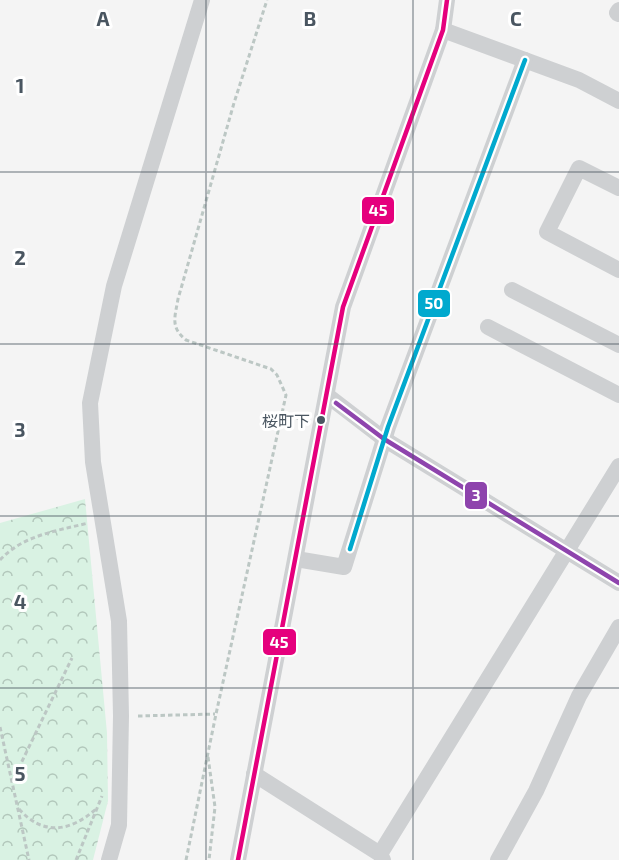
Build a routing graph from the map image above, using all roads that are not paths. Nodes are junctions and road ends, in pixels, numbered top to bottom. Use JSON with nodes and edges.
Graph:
{"nodes":[{"id":1,"x":202,"y":0,"type":"edge"},
{"id":2,"x":447,"y":0,"type":"edge"},
{"id":3,"x":443,"y":30,"type":"junction"},
{"id":4,"x":525,"y":60,"type":"junction"},
{"id":5,"x":619,"y":101,"type":"edge"},
{"id":6,"x":619,"y":189,"type":"edge"},
{"id":7,"x":619,"y":270,"type":"edge"},
{"id":8,"x":512,"y":290,"type":"dead end"},
{"id":9,"x":488,"y":327,"type":"dead end"},
{"id":10,"x":619,"y":345,"type":"edge"},
{"id":11,"x":619,"y":395,"type":"edge"},
{"id":12,"x":328,"y":396,"type":"junction"},
{"id":13,"x":384,"y":439,"type":"junction"},
{"id":14,"x":619,"y":466,"type":"edge"},
{"id":15,"x":566,"y":551,"type":"junction"},
{"id":16,"x":296,"y":559,"type":"junction"},
{"id":17,"x":619,"y":583,"type":"edge"},
{"id":18,"x":619,"y":627,"type":"edge"},
{"id":19,"x":254,"y":774,"type":"junction"},
{"id":20,"x":382,"y":857,"type":"edge"},
{"id":21,"x":109,"y":860,"type":"edge"},
{"id":22,"x":238,"y":860,"type":"edge"},
{"id":23,"x":498,"y":860,"type":"edge"}],
"edges":[{"from":1,"to":21,"type":"street"},
{"from":2,"to":3,"type":"street"},
{"from":3,"to":4,"type":"street"},
{"from":3,"to":12,"type":"street"},
{"from":4,"to":5,"type":"street"},
{"from":4,"to":13,"type":"street"},
{"from":6,"to":7,"type":"street"},
{"from":8,"to":10,"type":"street"},
{"from":9,"to":11,"type":"street"},
{"from":12,"to":13,"type":"street"},
{"from":12,"to":16,"type":"street"},
{"from":13,"to":15,"type":"street"},
{"from":13,"to":16,"type":"street"},
{"from":14,"to":15,"type":"street"},
{"from":15,"to":17,"type":"street"},
{"from":15,"to":20,"type":"street"},
{"from":16,"to":19,"type":"street"},
{"from":18,"to":23,"type":"street"},
{"from":19,"to":20,"type":"street"},
{"from":19,"to":22,"type":"street"}]}
